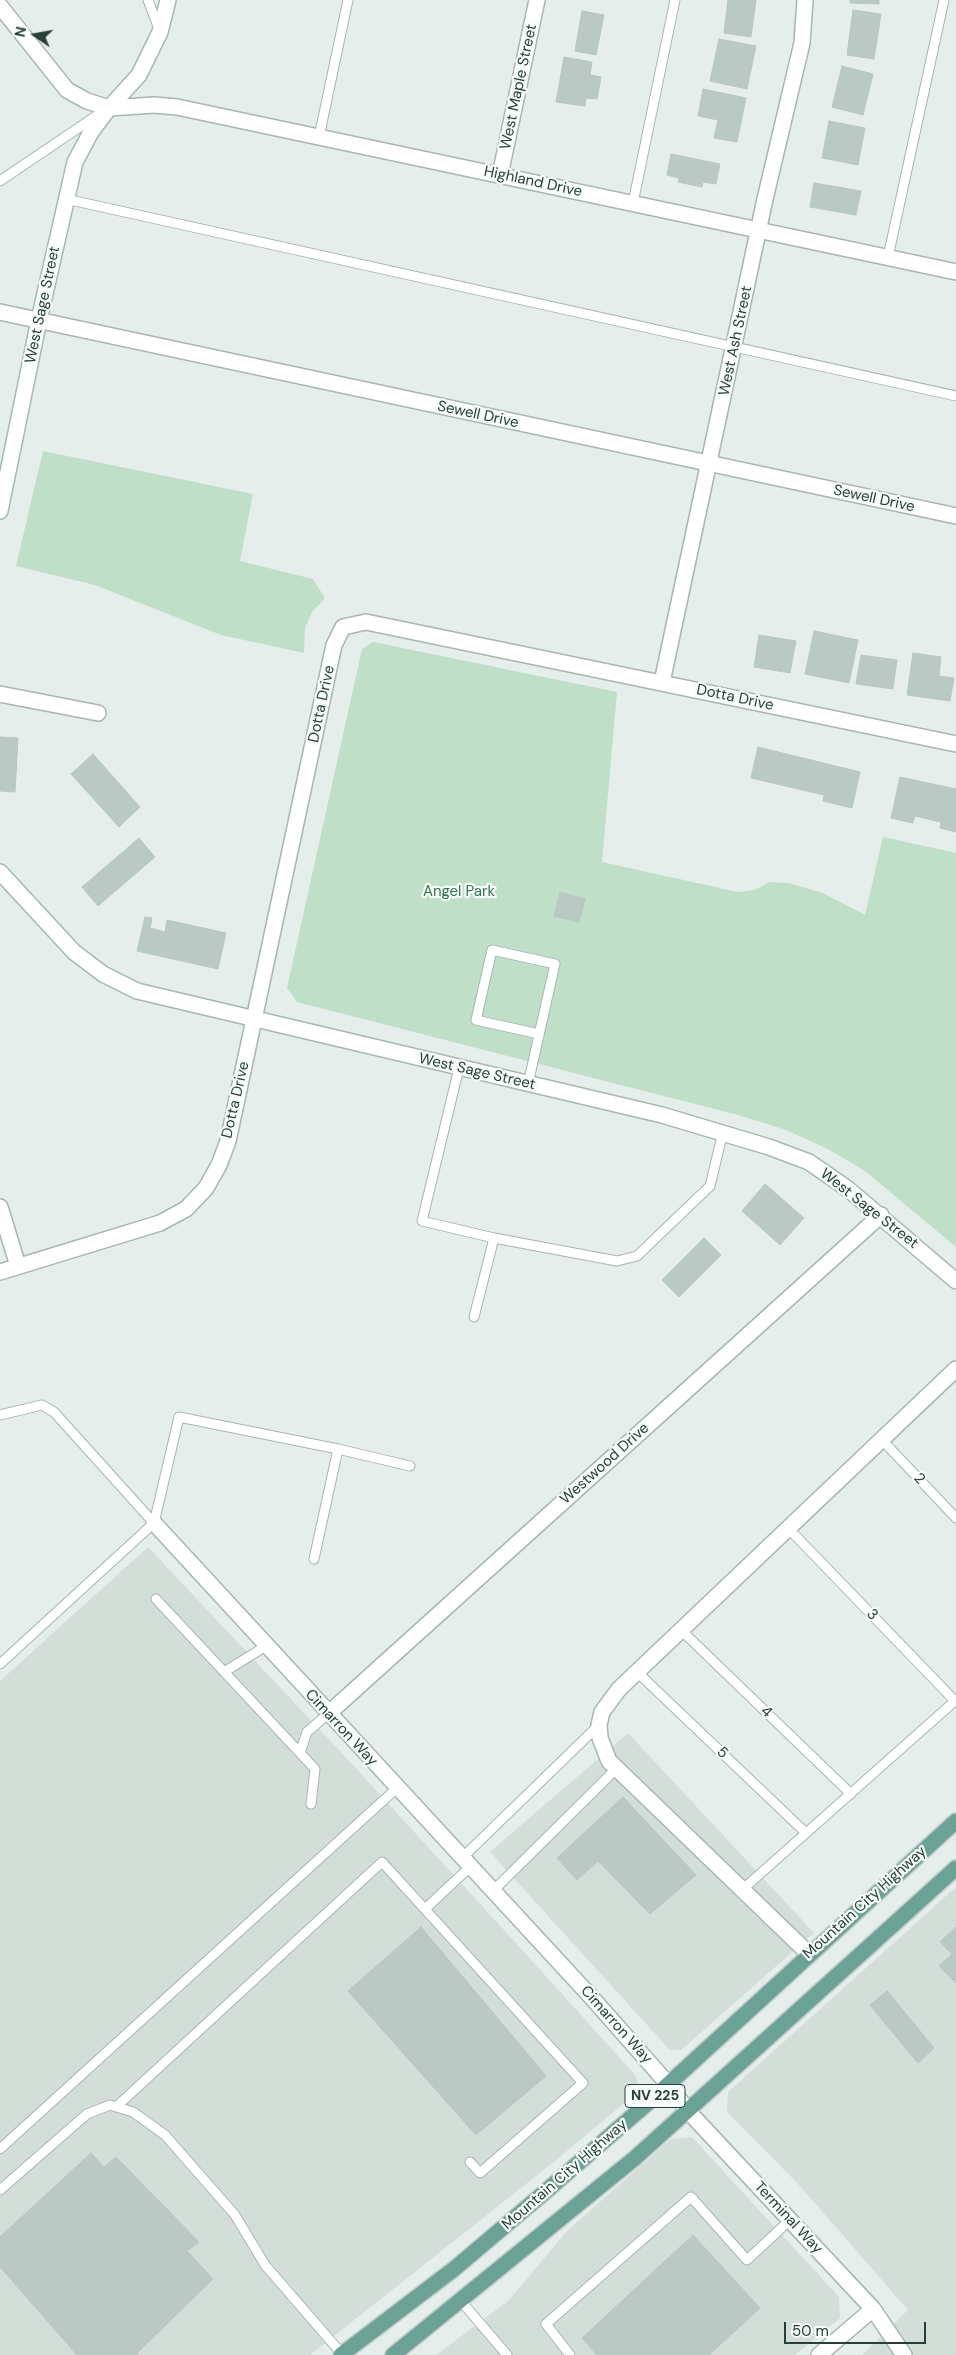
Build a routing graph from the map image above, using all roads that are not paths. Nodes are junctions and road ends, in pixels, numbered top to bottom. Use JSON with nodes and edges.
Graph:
{"nodes":[{"id":1,"x":148,"y":0,"type":"edge"},
{"id":2,"x":168,"y":0,"type":"edge"},
{"id":3,"x":348,"y":0,"type":"edge"},
{"id":4,"x":537,"y":0,"type":"edge"},
{"id":5,"x":675,"y":0,"type":"edge"},
{"id":6,"x":805,"y":0,"type":"edge"},
{"id":7,"x":944,"y":0,"type":"edge"},
{"id":8,"x":0,"y":6,"type":"edge"},
{"id":9,"x":160,"y":32,"type":"junction"},
{"id":10,"x":109,"y":108,"type":"junction"},
{"id":11,"x":319,"y":137,"type":"junction"},
{"id":12,"x":500,"y":175,"type":"junction"},
{"id":13,"x":0,"y":181,"type":"edge"},
{"id":14,"x":66,"y":199,"type":"junction"},
{"id":15,"x":633,"y":203,"type":"junction"},
{"id":16,"x":759,"y":230,"type":"junction"},
{"id":17,"x":888,"y":257,"type":"junction"},
{"id":18,"x":956,"y":272,"type":"edge"},
{"id":19,"x":0,"y":312,"type":"edge"},
{"id":20,"x":39,"y":320,"type":"junction"},
{"id":21,"x":734,"y":348,"type":"junction"},
{"id":22,"x":956,"y":396,"type":"edge"},
{"id":23,"x":710,"y":465,"type":"junction"},
{"id":24,"x":0,"y":511,"type":"edge"},
{"id":25,"x":956,"y":516,"type":"edge"},
{"id":26,"x":662,"y":682,"type":"junction"},
{"id":27,"x":0,"y":694,"type":"edge"},
{"id":28,"x":98,"y":713,"type":"dead end"},
{"id":29,"x":956,"y":744,"type":"edge"},
{"id":30,"x":0,"y":872,"type":"edge"},
{"id":31,"x":254,"y":1020,"type":"junction"},
{"id":32,"x":539,"y":1034,"type":"junction"},
{"id":33,"x":459,"y":1068,"type":"junction"},
{"id":34,"x":528,"y":1084,"type":"junction"},
{"id":35,"x":723,"y":1132,"type":"junction"},
{"id":36,"x":0,"y":1207,"type":"edge"},
{"id":37,"x":881,"y":1215,"type":"junction"},
{"id":38,"x":494,"y":1238,"type":"junction"},
{"id":39,"x":18,"y":1266,"type":"junction"},
{"id":40,"x":0,"y":1272,"type":"edge"},
{"id":41,"x":956,"y":1281,"type":"edge"},
{"id":42,"x":474,"y":1317,"type":"dead end"},
{"id":43,"x":956,"y":1369,"type":"edge"},
{"id":44,"x":0,"y":1415,"type":"edge"},
{"id":45,"x":882,"y":1440,"type":"junction"},
{"id":46,"x":338,"y":1449,"type":"junction"},
{"id":47,"x":410,"y":1466,"type":"dead end"},
{"id":48,"x":956,"y":1518,"type":"edge"},
{"id":49,"x":154,"y":1523,"type":"junction"},
{"id":50,"x":788,"y":1528,"type":"junction"},
{"id":51,"x":314,"y":1560,"type":"dead end"},
{"id":52,"x":156,"y":1599,"type":"dead end"},
{"id":53,"x":681,"y":1630,"type":"junction"},
{"id":54,"x":266,"y":1646,"type":"junction"},
{"id":55,"x":0,"y":1664,"type":"edge"},
{"id":56,"x":224,"y":1672,"type":"junction"},
{"id":57,"x":637,"y":1672,"type":"junction"},
{"id":58,"x":956,"y":1701,"type":"edge"},
{"id":59,"x":329,"y":1714,"type":"junction"},
{"id":60,"x":599,"y":1725,"type":"junction"},
{"id":61,"x":300,"y":1753,"type":"junction"},
{"id":62,"x":617,"y":1768,"type":"junction"},
{"id":63,"x":397,"y":1788,"type":"junction"},
{"id":64,"x":850,"y":1794,"type":"junction"},
{"id":65,"x":311,"y":1804,"type":"dead end"},
{"id":66,"x":956,"y":1821,"type":"edge"},
{"id":67,"x":806,"y":1833,"type":"junction"},
{"id":68,"x":466,"y":1863,"type":"junction"},
{"id":69,"x":956,"y":1868,"type":"edge"},
{"id":70,"x":743,"y":1889,"type":"junction"},
{"id":71,"x":493,"y":1891,"type":"junction"},
{"id":72,"x":425,"y":1909,"type":"junction"},
{"id":73,"x":809,"y":1954,"type":"junction"},
{"id":74,"x":668,"y":2084,"type":"junction"},
{"id":75,"x":116,"y":2107,"type":"junction"},
{"id":76,"x":688,"y":2110,"type":"junction"},
{"id":77,"x":0,"y":2149,"type":"edge"},
{"id":78,"x":470,"y":2162,"type":"dead end"},
{"id":79,"x":0,"y":2190,"type":"edge"},
{"id":80,"x":790,"y":2220,"type":"junction"},
{"id":81,"x":462,"y":2301,"type":"junction"},
{"id":82,"x":873,"y":2309,"type":"junction"},
{"id":83,"x":341,"y":2355,"type":"edge"},
{"id":84,"x":393,"y":2355,"type":"edge"},
{"id":85,"x":507,"y":2355,"type":"edge"},
{"id":86,"x":570,"y":2355,"type":"edge"},
{"id":87,"x":819,"y":2355,"type":"edge"},
{"id":88,"x":904,"y":2355,"type":"edge"}],
"edges":[{"from":1,"to":9,"type":"lane"},
{"from":2,"to":9,"type":"street","name":"West Sage Street"},
{"from":3,"to":11,"type":"lane"},
{"from":4,"to":12,"type":"street","name":"West Maple Street"},
{"from":5,"to":15,"type":"lane"},
{"from":6,"to":16,"type":"street","name":"West Ash Street"},
{"from":7,"to":17,"type":"lane"},
{"from":8,"to":10,"type":"street"},
{"from":9,"to":10,"type":"street","name":"West Sage Street"},
{"from":10,"to":11,"type":"street","name":"Highland Drive"},
{"from":10,"to":13,"type":"lane"},
{"from":10,"to":14,"type":"street","name":"West Sage Street"},
{"from":11,"to":12,"type":"street","name":"Highland Drive"},
{"from":12,"to":15,"type":"street","name":"Highland Drive"},
{"from":14,"to":20,"type":"street","name":"West Sage Street"},
{"from":14,"to":21,"type":"lane"},
{"from":15,"to":16,"type":"street","name":"Highland Drive"},
{"from":16,"to":17,"type":"street","name":"Highland Drive"},
{"from":16,"to":21,"type":"street","name":"West Ash Street"},
{"from":17,"to":18,"type":"street","name":"Highland Drive"},
{"from":19,"to":20,"type":"street","name":"Sewell Drive"},
{"from":20,"to":23,"type":"street","name":"Sewell Drive"},
{"from":20,"to":24,"type":"street","name":"West Sage Street"},
{"from":21,"to":22,"type":"lane"},
{"from":21,"to":23,"type":"street","name":"West Ash Street"},
{"from":23,"to":25,"type":"street","name":"Sewell Drive"},
{"from":23,"to":26,"type":"street","name":"West Ash Street"},
{"from":26,"to":29,"type":"street","name":"Dotta Drive"},
{"from":26,"to":31,"type":"street","name":"Dotta Drive"},
{"from":27,"to":28,"type":"street"},
{"from":30,"to":31,"type":"street","name":"West Sage Street"},
{"from":31,"to":33,"type":"street","name":"West Sage Street"},
{"from":31,"to":39,"type":"street","name":"Dotta Drive"},
{"from":32,"to":32,"type":"lane"},
{"from":32,"to":34,"type":"lane"},
{"from":33,"to":34,"type":"street","name":"West Sage Street"},
{"from":33,"to":38,"type":"lane"},
{"from":34,"to":35,"type":"street","name":"West Sage Street"},
{"from":35,"to":37,"type":"street","name":"West Sage Street"},
{"from":35,"to":38,"type":"lane"},
{"from":36,"to":39,"type":"street"},
{"from":37,"to":41,"type":"street","name":"West Sage Street"},
{"from":37,"to":59,"type":"street","name":"Westwood Drive"},
{"from":38,"to":42,"type":"lane"},
{"from":39,"to":40,"type":"street","name":"Dotta Drive"},
{"from":43,"to":45,"type":"street"},
{"from":44,"to":49,"type":"lane","name":"Cimarron Way"},
{"from":45,"to":48,"type":"lane","name":"2"},
{"from":45,"to":50,"type":"street"},
{"from":46,"to":47,"type":"lane"},
{"from":46,"to":49,"type":"lane"},
{"from":46,"to":51,"type":"lane"},
{"from":49,"to":54,"type":"street","name":"Cimarron Way"},
{"from":49,"to":55,"type":"lane"},
{"from":50,"to":53,"type":"street"},
{"from":50,"to":58,"type":"lane","name":"3"},
{"from":52,"to":56,"type":"lane"},
{"from":53,"to":57,"type":"street"},
{"from":53,"to":64,"type":"lane","name":"4"},
{"from":54,"to":56,"type":"lane"},
{"from":54,"to":59,"type":"street","name":"Cimarron Way"},
{"from":56,"to":61,"type":"lane"},
{"from":57,"to":60,"type":"street"},
{"from":57,"to":67,"type":"lane","name":"5"},
{"from":58,"to":64,"type":"lane"},
{"from":59,"to":61,"type":"lane"},
{"from":59,"to":63,"type":"street","name":"Cimarron Way"},
{"from":60,"to":62,"type":"street"},
{"from":60,"to":68,"type":"lane"},
{"from":61,"to":65,"type":"lane"},
{"from":62,"to":70,"type":"street"},
{"from":62,"to":71,"type":"lane"},
{"from":63,"to":68,"type":"street","name":"Cimarron Way"},
{"from":63,"to":77,"type":"lane"},
{"from":64,"to":67,"type":"lane"},
{"from":66,"to":73,"type":"main road","name":"Mountain City Highway","number":"NV 225"},
{"from":67,"to":70,"type":"lane"},
{"from":68,"to":71,"type":"street","name":"Cimarron Way"},
{"from":68,"to":72,"type":"lane"},
{"from":69,"to":76,"type":"main road","name":"Mountain City Highway","number":"NV 225"},
{"from":70,"to":73,"type":"street"},
{"from":71,"to":74,"type":"street","name":"Cimarron Way"},
{"from":72,"to":75,"type":"lane"},
{"from":72,"to":78,"type":"lane"},
{"from":73,"to":74,"type":"main road","name":"Mountain City Highway","number":"NV 225"},
{"from":74,"to":76,"type":"street","name":"Terminal Way"},
{"from":74,"to":83,"type":"main road","name":"Mountain City Highway","number":"NV 225"},
{"from":75,"to":79,"type":"lane"},
{"from":75,"to":83,"type":"lane"},
{"from":76,"to":80,"type":"street","name":"Terminal Way"},
{"from":76,"to":81,"type":"main road","name":"Mountain City Highway","number":"NV 225"},
{"from":80,"to":82,"type":"street","name":"Terminal Way"},
{"from":80,"to":86,"type":"lane"},
{"from":81,"to":84,"type":"main road","name":"Mountain City Highway","number":"NV 225"},
{"from":81,"to":85,"type":"lane"},
{"from":82,"to":87,"type":"street"},
{"from":82,"to":88,"type":"street","name":"Terminal Way"}]}
